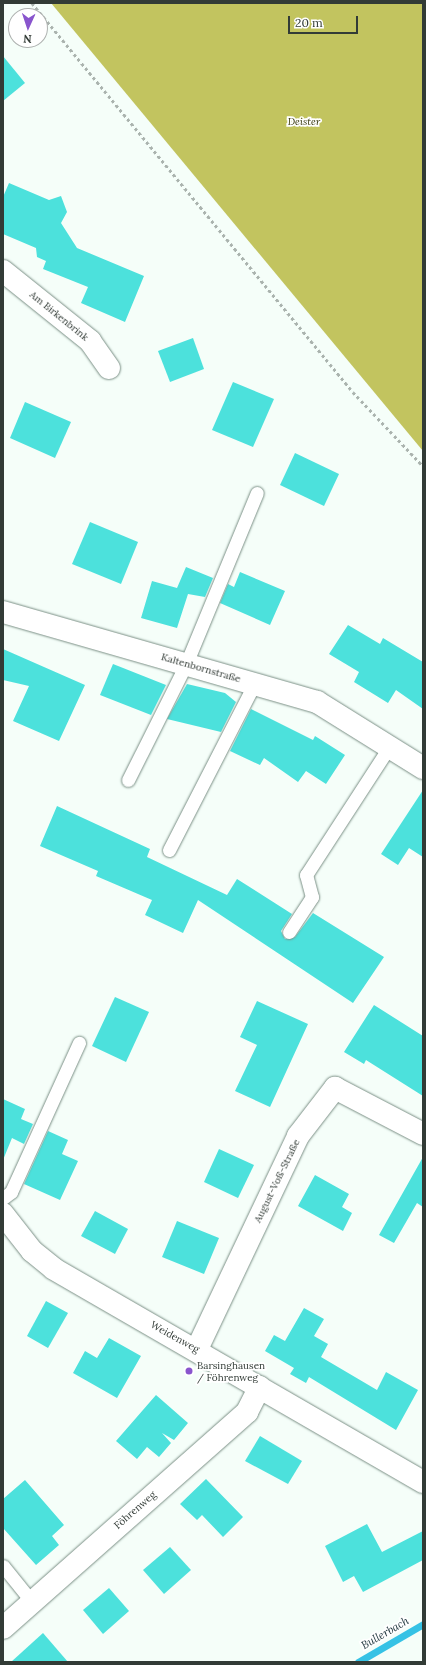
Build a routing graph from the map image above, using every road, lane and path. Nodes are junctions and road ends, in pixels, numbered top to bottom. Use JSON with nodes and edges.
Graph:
{"nodes":[{"id":1,"x":32,"y":3,"type":"edge"},
{"id":2,"x":3,"y":271,"type":"edge"},
{"id":3,"x":109,"y":368,"type":"dead end"},
{"id":4,"x":423,"y":466,"type":"edge"},
{"id":5,"x":257,"y":493,"type":"dead end"},
{"id":6,"x":3,"y":612,"type":"edge"},
{"id":7,"x":186,"y":664,"type":"junction"},
{"id":8,"x":255,"y":683,"type":"junction"},
{"id":9,"x":389,"y":747,"type":"junction"},
{"id":10,"x":423,"y":768,"type":"edge"},
{"id":11,"x":128,"y":780,"type":"dead end"},
{"id":12,"x":169,"y":850,"type":"dead end"},
{"id":13,"x":289,"y":932,"type":"dead end"},
{"id":14,"x":78,"y":1043,"type":"dead end"},
{"id":15,"x":423,"y":1134,"type":"edge"},
{"id":16,"x":3,"y":1198,"type":"edge"},
{"id":17,"x":3,"y":1214,"type":"edge"},
{"id":18,"x":197,"y":1349,"type":"junction"},
{"id":19,"x":260,"y":1387,"type":"junction"},
{"id":20,"x":423,"y":1482,"type":"edge"},
{"id":21,"x":3,"y":1566,"type":"edge"},
{"id":22,"x":32,"y":1602,"type":"junction"},
{"id":23,"x":3,"y":1628,"type":"edge"}],
"edges":[{"from":1,"to":4,"type":"path"},
{"from":2,"to":3,"type":"street","name":"Am Birkenbrink"},
{"from":5,"to":7,"type":"lane"},
{"from":6,"to":7,"type":"street","name":"Kaltenbornstraße"},
{"from":7,"to":8,"type":"street","name":"Kaltenbornstraße"},
{"from":7,"to":11,"type":"lane"},
{"from":8,"to":9,"type":"street","name":"Kaltenbornstraße"},
{"from":8,"to":12,"type":"lane"},
{"from":9,"to":10,"type":"street","name":"Kaltenbornstraße"},
{"from":9,"to":13,"type":"lane"},
{"from":14,"to":16,"type":"lane"},
{"from":15,"to":18,"type":"street","name":"August-Voß-Straße"},
{"from":17,"to":18,"type":"street","name":"Weidenweg"},
{"from":18,"to":19,"type":"street","name":"Weidenweg"},
{"from":19,"to":20,"type":"street","name":"Weidenweg"},
{"from":19,"to":22,"type":"street","name":"Föhrenweg"},
{"from":21,"to":22,"type":"lane"},
{"from":22,"to":23,"type":"street","name":"Föhrenweg"}]}
